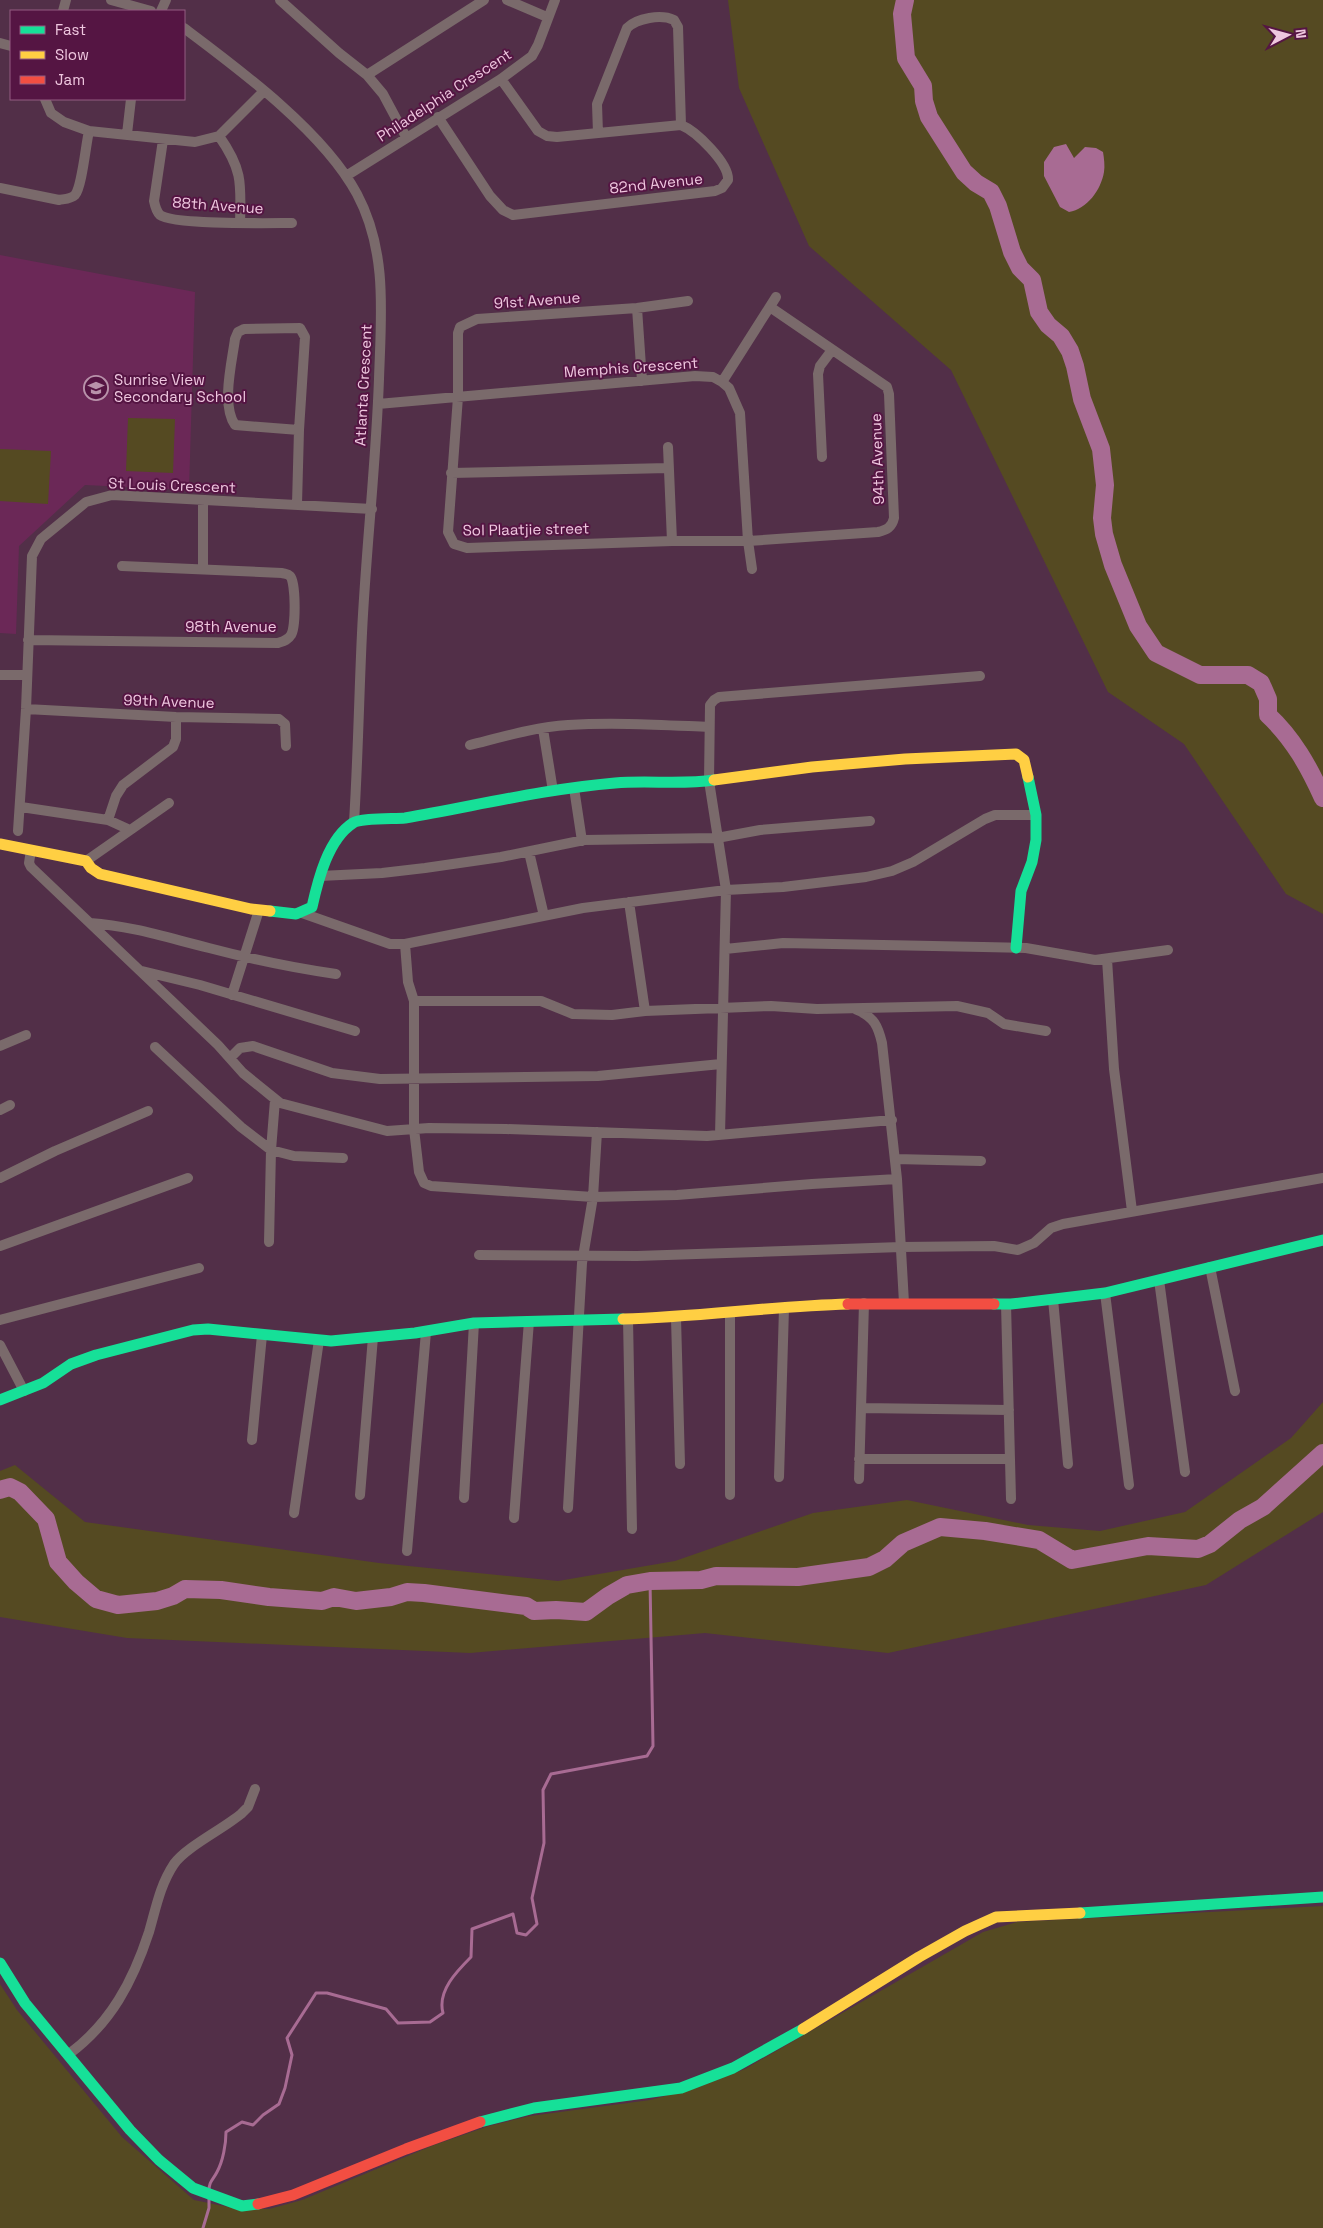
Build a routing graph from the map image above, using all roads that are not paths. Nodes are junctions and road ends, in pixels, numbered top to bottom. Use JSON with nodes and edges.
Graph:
{"nodes":[{"id":1,"x":111,"y":0,"type":"edge"},
{"id":2,"x":280,"y":0,"type":"edge"},
{"id":3,"x":484,"y":0,"type":"edge"},
{"id":4,"x":507,"y":0,"type":"edge"},
{"id":5,"x":555,"y":0,"type":"edge"},
{"id":6,"x":147,"y":10,"type":"edge"},
{"id":7,"x":547,"y":17,"type":"junction"},
{"id":8,"x":185,"y":29,"type":"edge"},
{"id":9,"x":367,"y":75,"type":"junction"},
{"id":10,"x":501,"y":79,"type":"junction"},
{"id":11,"x":264,"y":91,"type":"junction"},
{"id":12,"x":45,"y":100,"type":"edge"},
{"id":13,"x":131,"y":100,"type":"edge"},
{"id":14,"x":438,"y":117,"type":"junction"},
{"id":15,"x":681,"y":125,"type":"junction"},
{"id":16,"x":89,"y":131,"type":"junction"},
{"id":17,"x":598,"y":133,"type":"junction"},
{"id":18,"x":127,"y":134,"type":"junction"},
{"id":19,"x":219,"y":136,"type":"junction"},
{"id":20,"x":406,"y":137,"type":"junction"},
{"id":21,"x":163,"y":140,"type":"junction"},
{"id":22,"x":346,"y":176,"type":"junction"},
{"id":23,"x":0,"y":188,"type":"edge"},
{"id":24,"x":292,"y":223,"type":"dead end"},
{"id":25,"x":240,"y":224,"type":"junction"},
{"id":26,"x":776,"y":297,"type":"dead end"},
{"id":27,"x":688,"y":301,"type":"dead end"},
{"id":28,"x":770,"y":307,"type":"junction"},
{"id":29,"x":636,"y":308,"type":"junction"},
{"id":30,"x":832,"y":350,"type":"junction"},
{"id":31,"x":642,"y":381,"type":"junction"},
{"id":32,"x":722,"y":382,"type":"junction"},
{"id":33,"x":458,"y":396,"type":"junction"},
{"id":34,"x":378,"y":404,"type":"junction"},
{"id":35,"x":299,"y":430,"type":"junction"},
{"id":36,"x":668,"y":448,"type":"dead end"},
{"id":37,"x":822,"y":457,"type":"dead end"},
{"id":38,"x":668,"y":468,"type":"junction"},
{"id":39,"x":451,"y":473,"type":"junction"},
{"id":40,"x":203,"y":500,"type":"junction"},
{"id":41,"x":297,"y":504,"type":"junction"},
{"id":42,"x":372,"y":509,"type":"junction"},
{"id":43,"x":672,"y":541,"type":"junction"},
{"id":44,"x":748,"y":542,"type":"junction"},
{"id":45,"x":122,"y":566,"type":"dead end"},
{"id":46,"x":203,"y":568,"type":"junction"},
{"id":47,"x":752,"y":569,"type":"dead end"},
{"id":48,"x":28,"y":640,"type":"junction"},
{"id":49,"x":0,"y":674,"type":"edge"},
{"id":50,"x":26,"y":676,"type":"junction"},
{"id":51,"x":980,"y":676,"type":"dead end"},
{"id":52,"x":26,"y":709,"type":"junction"},
{"id":53,"x":176,"y":717,"type":"junction"},
{"id":54,"x":709,"y":727,"type":"junction"},
{"id":55,"x":543,"y":729,"type":"junction"},
{"id":56,"x":470,"y":745,"type":"dead end"},
{"id":57,"x":286,"y":746,"type":"dead end"},
{"id":58,"x":709,"y":781,"type":"junction"},
{"id":59,"x":574,"y":788,"type":"junction"},
{"id":60,"x":553,"y":791,"type":"junction"},
{"id":61,"x":170,"y":803,"type":"dead end"},
{"id":62,"x":21,"y":806,"type":"junction"},
{"id":63,"x":1036,"y":815,"type":"junction"},
{"id":64,"x":108,"y":820,"type":"junction"},
{"id":65,"x":870,"y":821,"type":"dead end"},
{"id":66,"x":354,"y":822,"type":"junction"},
{"id":67,"x":130,"y":830,"type":"junction"},
{"id":68,"x":18,"y":831,"type":"dead end"},
{"id":69,"x":717,"y":838,"type":"junction"},
{"id":70,"x":582,"y":841,"type":"junction"},
{"id":71,"x":0,"y":844,"type":"edge"},
{"id":72,"x":31,"y":850,"type":"junction"},
{"id":73,"x":529,"y":852,"type":"junction"},
{"id":74,"x":86,"y":861,"type":"junction"},
{"id":75,"x":320,"y":876,"type":"junction"},
{"id":76,"x":726,"y":890,"type":"junction"},
{"id":77,"x":629,"y":902,"type":"junction"},
{"id":78,"x":259,"y":910,"type":"junction"},
{"id":79,"x":302,"y":913,"type":"junction"},
{"id":80,"x":544,"y":916,"type":"junction"},
{"id":81,"x":90,"y":923,"type":"junction"},
{"id":82,"x":405,"y":944,"type":"junction"},
{"id":83,"x":1016,"y":948,"type":"junction"},
{"id":84,"x":725,"y":949,"type":"junction"},
{"id":85,"x":1168,"y":950,"type":"dead end"},
{"id":86,"x":244,"y":956,"type":"junction"},
{"id":87,"x":1107,"y":958,"type":"junction"},
{"id":88,"x":142,"y":971,"type":"junction"},
{"id":89,"x":336,"y":974,"type":"dead end"},
{"id":90,"x":232,"y":995,"type":"junction"},
{"id":91,"x":414,"y":1001,"type":"junction"},
{"id":92,"x":724,"y":1007,"type":"junction"},
{"id":93,"x":853,"y":1009,"type":"junction"},
{"id":94,"x":645,"y":1012,"type":"junction"},
{"id":95,"x":355,"y":1031,"type":"dead end"},
{"id":96,"x":1046,"y":1031,"type":"dead end"},
{"id":97,"x":26,"y":1035,"type":"dead end"},
{"id":98,"x":0,"y":1046,"type":"edge"},
{"id":99,"x":155,"y":1047,"type":"dead end"},
{"id":100,"x":230,"y":1058,"type":"junction"},
{"id":101,"x":721,"y":1064,"type":"junction"},
{"id":102,"x":414,"y":1078,"type":"junction"},
{"id":103,"x":275,"y":1100,"type":"junction"},
{"id":104,"x":10,"y":1105,"type":"dead end"},
{"id":105,"x":0,"y":1110,"type":"edge"},
{"id":106,"x":148,"y":1112,"type":"dead end"},
{"id":107,"x":892,"y":1120,"type":"junction"},
{"id":108,"x":414,"y":1129,"type":"junction"},
{"id":109,"x":596,"y":1132,"type":"junction"},
{"id":110,"x":720,"y":1135,"type":"junction"},
{"id":111,"x":271,"y":1150,"type":"junction"},
{"id":112,"x":344,"y":1158,"type":"dead end"},
{"id":113,"x":895,"y":1159,"type":"junction"},
{"id":114,"x":981,"y":1162,"type":"dead end"},
{"id":115,"x":0,"y":1178,"type":"edge"},
{"id":116,"x":188,"y":1178,"type":"dead end"},
{"id":117,"x":1323,"y":1178,"type":"edge"},
{"id":118,"x":897,"y":1179,"type":"junction"},
{"id":119,"x":593,"y":1197,"type":"junction"},
{"id":120,"x":1132,"y":1211,"type":"junction"},
{"id":121,"x":1323,"y":1240,"type":"edge"},
{"id":122,"x":269,"y":1242,"type":"dead end"},
{"id":123,"x":0,"y":1246,"type":"edge"},
{"id":124,"x":901,"y":1247,"type":"junction"},
{"id":125,"x":584,"y":1254,"type":"junction"},
{"id":126,"x":479,"y":1255,"type":"dead end"},
{"id":127,"x":1210,"y":1267,"type":"junction"},
{"id":128,"x":199,"y":1268,"type":"dead end"},
{"id":129,"x":1159,"y":1280,"type":"junction"},
{"id":130,"x":1105,"y":1294,"type":"junction"},
{"id":131,"x":1053,"y":1299,"type":"junction"},
{"id":132,"x":904,"y":1302,"type":"junction"},
{"id":133,"x":864,"y":1304,"type":"junction"},
{"id":134,"x":1006,"y":1304,"type":"junction"},
{"id":135,"x":784,"y":1308,"type":"junction"},
{"id":136,"x":730,"y":1313,"type":"junction"},
{"id":137,"x":676,"y":1318,"type":"junction"},
{"id":138,"x":580,"y":1319,"type":"junction"},
{"id":139,"x":628,"y":1319,"type":"junction"},
{"id":140,"x":0,"y":1320,"type":"edge"},
{"id":141,"x":529,"y":1321,"type":"junction"},
{"id":142,"x":474,"y":1323,"type":"junction"},
{"id":143,"x":426,"y":1332,"type":"junction"},
{"id":144,"x":262,"y":1335,"type":"junction"},
{"id":145,"x":372,"y":1337,"type":"junction"},
{"id":146,"x":319,"y":1340,"type":"junction"},
{"id":147,"x":0,"y":1345,"type":"edge"},
{"id":148,"x":24,"y":1391,"type":"junction"},
{"id":149,"x":1236,"y":1391,"type":"dead end"},
{"id":150,"x":0,"y":1400,"type":"edge"},
{"id":151,"x":861,"y":1408,"type":"junction"},
{"id":152,"x":1009,"y":1410,"type":"junction"},
{"id":153,"x":252,"y":1440,"type":"dead end"},
{"id":154,"x":1010,"y":1459,"type":"junction"},
{"id":155,"x":860,"y":1460,"type":"junction"},
{"id":156,"x":680,"y":1464,"type":"dead end"},
{"id":157,"x":1068,"y":1464,"type":"dead end"},
{"id":158,"x":1185,"y":1472,"type":"dead end"},
{"id":159,"x":779,"y":1477,"type":"dead end"},
{"id":160,"x":859,"y":1479,"type":"dead end"},
{"id":161,"x":1129,"y":1485,"type":"dead end"},
{"id":162,"x":360,"y":1495,"type":"dead end"},
{"id":163,"x":730,"y":1495,"type":"dead end"},
{"id":164,"x":464,"y":1498,"type":"dead end"},
{"id":165,"x":1011,"y":1499,"type":"dead end"},
{"id":166,"x":568,"y":1508,"type":"dead end"},
{"id":167,"x":294,"y":1513,"type":"dead end"},
{"id":168,"x":514,"y":1518,"type":"dead end"},
{"id":169,"x":632,"y":1529,"type":"dead end"},
{"id":170,"x":407,"y":1551,"type":"dead end"},
{"id":171,"x":255,"y":1789,"type":"dead end"},
{"id":172,"x":1323,"y":1897,"type":"edge"},
{"id":173,"x":0,"y":1963,"type":"edge"},
{"id":174,"x":69,"y":2054,"type":"junction"}],
"edges":[{"from":1,"to":6,"type":"street"},
{"from":2,"to":9,"type":"street"},
{"from":3,"to":9,"type":"street"},
{"from":4,"to":7,"type":"street"},
{"from":5,"to":7,"type":"street","name":"Philadelphia Crescent"},
{"from":7,"to":10,"type":"street","name":"Philadelphia Crescent"},
{"from":8,"to":11,"type":"street","name":"Atlanta Crescent"},
{"from":9,"to":20,"type":"street"},
{"from":10,"to":14,"type":"street","name":"Philadelphia Crescent"},
{"from":10,"to":17,"type":"street"},
{"from":11,"to":19,"type":"street"},
{"from":11,"to":22,"type":"street","name":"Atlanta Crescent"},
{"from":12,"to":16,"type":"street"},
{"from":13,"to":18,"type":"street"},
{"from":14,"to":15,"type":"street","name":"82nd Avenue"},
{"from":14,"to":20,"type":"street","name":"Philadelphia Crescent"},
{"from":15,"to":17,"type":"street"},
{"from":15,"to":17,"type":"street"},
{"from":16,"to":18,"type":"street"},
{"from":16,"to":23,"type":"street"},
{"from":18,"to":21,"type":"street"},
{"from":19,"to":21,"type":"street"},
{"from":19,"to":25,"type":"street"},
{"from":20,"to":22,"type":"street","name":"Philadelphia Crescent"},
{"from":21,"to":25,"type":"street","name":"88th Avenue"},
{"from":22,"to":34,"type":"street","name":"Atlanta Crescent"},
{"from":24,"to":25,"type":"street","name":"88th Avenue"},
{"from":26,"to":28,"type":"street"},
{"from":27,"to":29,"type":"street","name":"91st Avenue"},
{"from":28,"to":30,"type":"street","name":"94th Avenue"},
{"from":28,"to":32,"type":"street"},
{"from":29,"to":31,"type":"street"},
{"from":29,"to":33,"type":"street","name":"91st Avenue"},
{"from":30,"to":37,"type":"street"},
{"from":30,"to":44,"type":"street","name":"94th Avenue"},
{"from":31,"to":32,"type":"street","name":"Memphis Crescent"},
{"from":31,"to":33,"type":"street","name":"Memphis Crescent"},
{"from":32,"to":44,"type":"street"},
{"from":33,"to":34,"type":"street","name":"Memphis Crescent"},
{"from":33,"to":39,"type":"street","name":"Sol Plaatjie street"},
{"from":34,"to":42,"type":"street","name":"Atlanta Crescent"},
{"from":35,"to":35,"type":"street"},
{"from":35,"to":41,"type":"street"},
{"from":36,"to":38,"type":"street"},
{"from":38,"to":39,"type":"street"},
{"from":38,"to":43,"type":"street"},
{"from":39,"to":43,"type":"street","name":"Sol Plaatjie street"},
{"from":40,"to":41,"type":"street","name":"St Louis Crescent"},
{"from":40,"to":46,"type":"street"},
{"from":40,"to":48,"type":"street","name":"St Louis Crescent"},
{"from":41,"to":42,"type":"street","name":"St Louis Crescent"},
{"from":42,"to":66,"type":"street","name":"Atlanta Crescent"},
{"from":43,"to":44,"type":"street","name":"Sol Plaatjie street"},
{"from":44,"to":47,"type":"street"},
{"from":45,"to":46,"type":"street","name":"98th Avenue"},
{"from":46,"to":48,"type":"street","name":"98th Avenue"},
{"from":48,"to":50,"type":"street","name":"St Louis Crescent"},
{"from":49,"to":50,"type":"street"},
{"from":50,"to":52,"type":"street","name":"St Louis Crescent"},
{"from":51,"to":54,"type":"street"},
{"from":52,"to":53,"type":"street","name":"99th Avenue"},
{"from":52,"to":62,"type":"street","name":"St Louis Crescent"},
{"from":53,"to":57,"type":"street","name":"99th Avenue"},
{"from":53,"to":64,"type":"street"},
{"from":54,"to":55,"type":"street"},
{"from":54,"to":58,"type":"street"},
{"from":55,"to":56,"type":"street"},
{"from":55,"to":60,"type":"street"},
{"from":58,"to":59,"type":"street"},
{"from":58,"to":63,"type":"street"},
{"from":58,"to":69,"type":"street"},
{"from":59,"to":60,"type":"street"},
{"from":59,"to":70,"type":"street"},
{"from":60,"to":66,"type":"street"},
{"from":61,"to":67,"type":"street"},
{"from":62,"to":64,"type":"street"},
{"from":62,"to":68,"type":"street","name":"St Louis Crescent"},
{"from":63,"to":76,"type":"street"},
{"from":63,"to":83,"type":"street"},
{"from":64,"to":67,"type":"street"},
{"from":65,"to":69,"type":"street"},
{"from":66,"to":75,"type":"street"},
{"from":67,"to":74,"type":"street"},
{"from":69,"to":70,"type":"street"},
{"from":69,"to":76,"type":"street"},
{"from":70,"to":73,"type":"street"},
{"from":71,"to":72,"type":"street"},
{"from":72,"to":74,"type":"street"},
{"from":72,"to":81,"type":"street"},
{"from":73,"to":75,"type":"street"},
{"from":73,"to":80,"type":"street"},
{"from":74,"to":78,"type":"street"},
{"from":75,"to":79,"type":"street"},
{"from":76,"to":77,"type":"street"},
{"from":76,"to":84,"type":"street"},
{"from":77,"to":80,"type":"street"},
{"from":77,"to":94,"type":"street"},
{"from":78,"to":79,"type":"street"},
{"from":78,"to":86,"type":"street"},
{"from":79,"to":82,"type":"street"},
{"from":80,"to":82,"type":"street"},
{"from":81,"to":86,"type":"street"},
{"from":81,"to":88,"type":"street"},
{"from":82,"to":91,"type":"street"},
{"from":83,"to":84,"type":"street"},
{"from":83,"to":87,"type":"street"},
{"from":84,"to":92,"type":"street"},
{"from":85,"to":87,"type":"street"},
{"from":86,"to":89,"type":"street"},
{"from":86,"to":90,"type":"street"},
{"from":87,"to":120,"type":"street"},
{"from":88,"to":90,"type":"street"},
{"from":88,"to":100,"type":"street"},
{"from":90,"to":95,"type":"street"},
{"from":91,"to":94,"type":"street"},
{"from":91,"to":102,"type":"street"},
{"from":92,"to":93,"type":"street"},
{"from":92,"to":94,"type":"street"},
{"from":92,"to":101,"type":"street"},
{"from":93,"to":96,"type":"street"},
{"from":93,"to":107,"type":"street"},
{"from":97,"to":98,"type":"street"},
{"from":99,"to":111,"type":"street"},
{"from":100,"to":102,"type":"street"},
{"from":100,"to":103,"type":"street"},
{"from":101,"to":102,"type":"street"},
{"from":101,"to":110,"type":"street"},
{"from":102,"to":108,"type":"street"},
{"from":103,"to":108,"type":"street"},
{"from":103,"to":111,"type":"street"},
{"from":104,"to":105,"type":"street"},
{"from":106,"to":115,"type":"street"},
{"from":107,"to":110,"type":"street"},
{"from":107,"to":113,"type":"street"},
{"from":108,"to":109,"type":"street"},
{"from":108,"to":119,"type":"street"},
{"from":109,"to":110,"type":"street"},
{"from":109,"to":119,"type":"street"},
{"from":111,"to":112,"type":"street"},
{"from":111,"to":122,"type":"street"},
{"from":113,"to":114,"type":"street"},
{"from":113,"to":118,"type":"street"},
{"from":116,"to":123,"type":"street"},
{"from":117,"to":120,"type":"street"},
{"from":118,"to":119,"type":"street"},
{"from":118,"to":124,"type":"street"},
{"from":119,"to":125,"type":"street"},
{"from":120,"to":124,"type":"street"},
{"from":121,"to":127,"type":"street"},
{"from":124,"to":125,"type":"street"},
{"from":124,"to":132,"type":"street"},
{"from":125,"to":126,"type":"street"},
{"from":125,"to":138,"type":"street"},
{"from":127,"to":129,"type":"street"},
{"from":127,"to":149,"type":"street"},
{"from":128,"to":140,"type":"street"},
{"from":129,"to":130,"type":"street"},
{"from":129,"to":158,"type":"street"},
{"from":130,"to":131,"type":"street"},
{"from":130,"to":161,"type":"street"},
{"from":131,"to":134,"type":"street"},
{"from":131,"to":157,"type":"street"},
{"from":132,"to":133,"type":"street"},
{"from":132,"to":134,"type":"street"},
{"from":133,"to":135,"type":"street"},
{"from":133,"to":151,"type":"street"},
{"from":134,"to":152,"type":"street"},
{"from":135,"to":136,"type":"street"},
{"from":135,"to":159,"type":"street"},
{"from":136,"to":137,"type":"street"},
{"from":136,"to":163,"type":"street"},
{"from":137,"to":139,"type":"street"},
{"from":137,"to":156,"type":"street"},
{"from":138,"to":139,"type":"street"},
{"from":138,"to":141,"type":"street"},
{"from":138,"to":166,"type":"street"},
{"from":139,"to":169,"type":"street"},
{"from":141,"to":142,"type":"street"},
{"from":141,"to":168,"type":"street"},
{"from":142,"to":143,"type":"street"},
{"from":142,"to":164,"type":"street"},
{"from":143,"to":145,"type":"street"},
{"from":143,"to":170,"type":"street"},
{"from":144,"to":146,"type":"street"},
{"from":144,"to":148,"type":"street"},
{"from":144,"to":153,"type":"street"},
{"from":145,"to":146,"type":"street"},
{"from":145,"to":162,"type":"street"},
{"from":146,"to":167,"type":"street"},
{"from":147,"to":148,"type":"street"},
{"from":148,"to":150,"type":"street"},
{"from":151,"to":152,"type":"street"},
{"from":151,"to":155,"type":"street"},
{"from":152,"to":154,"type":"street"},
{"from":154,"to":155,"type":"street"},
{"from":154,"to":165,"type":"street"},
{"from":155,"to":160,"type":"street"},
{"from":171,"to":174,"type":"street"},
{"from":172,"to":174,"type":"street"},
{"from":173,"to":174,"type":"street"}]}
